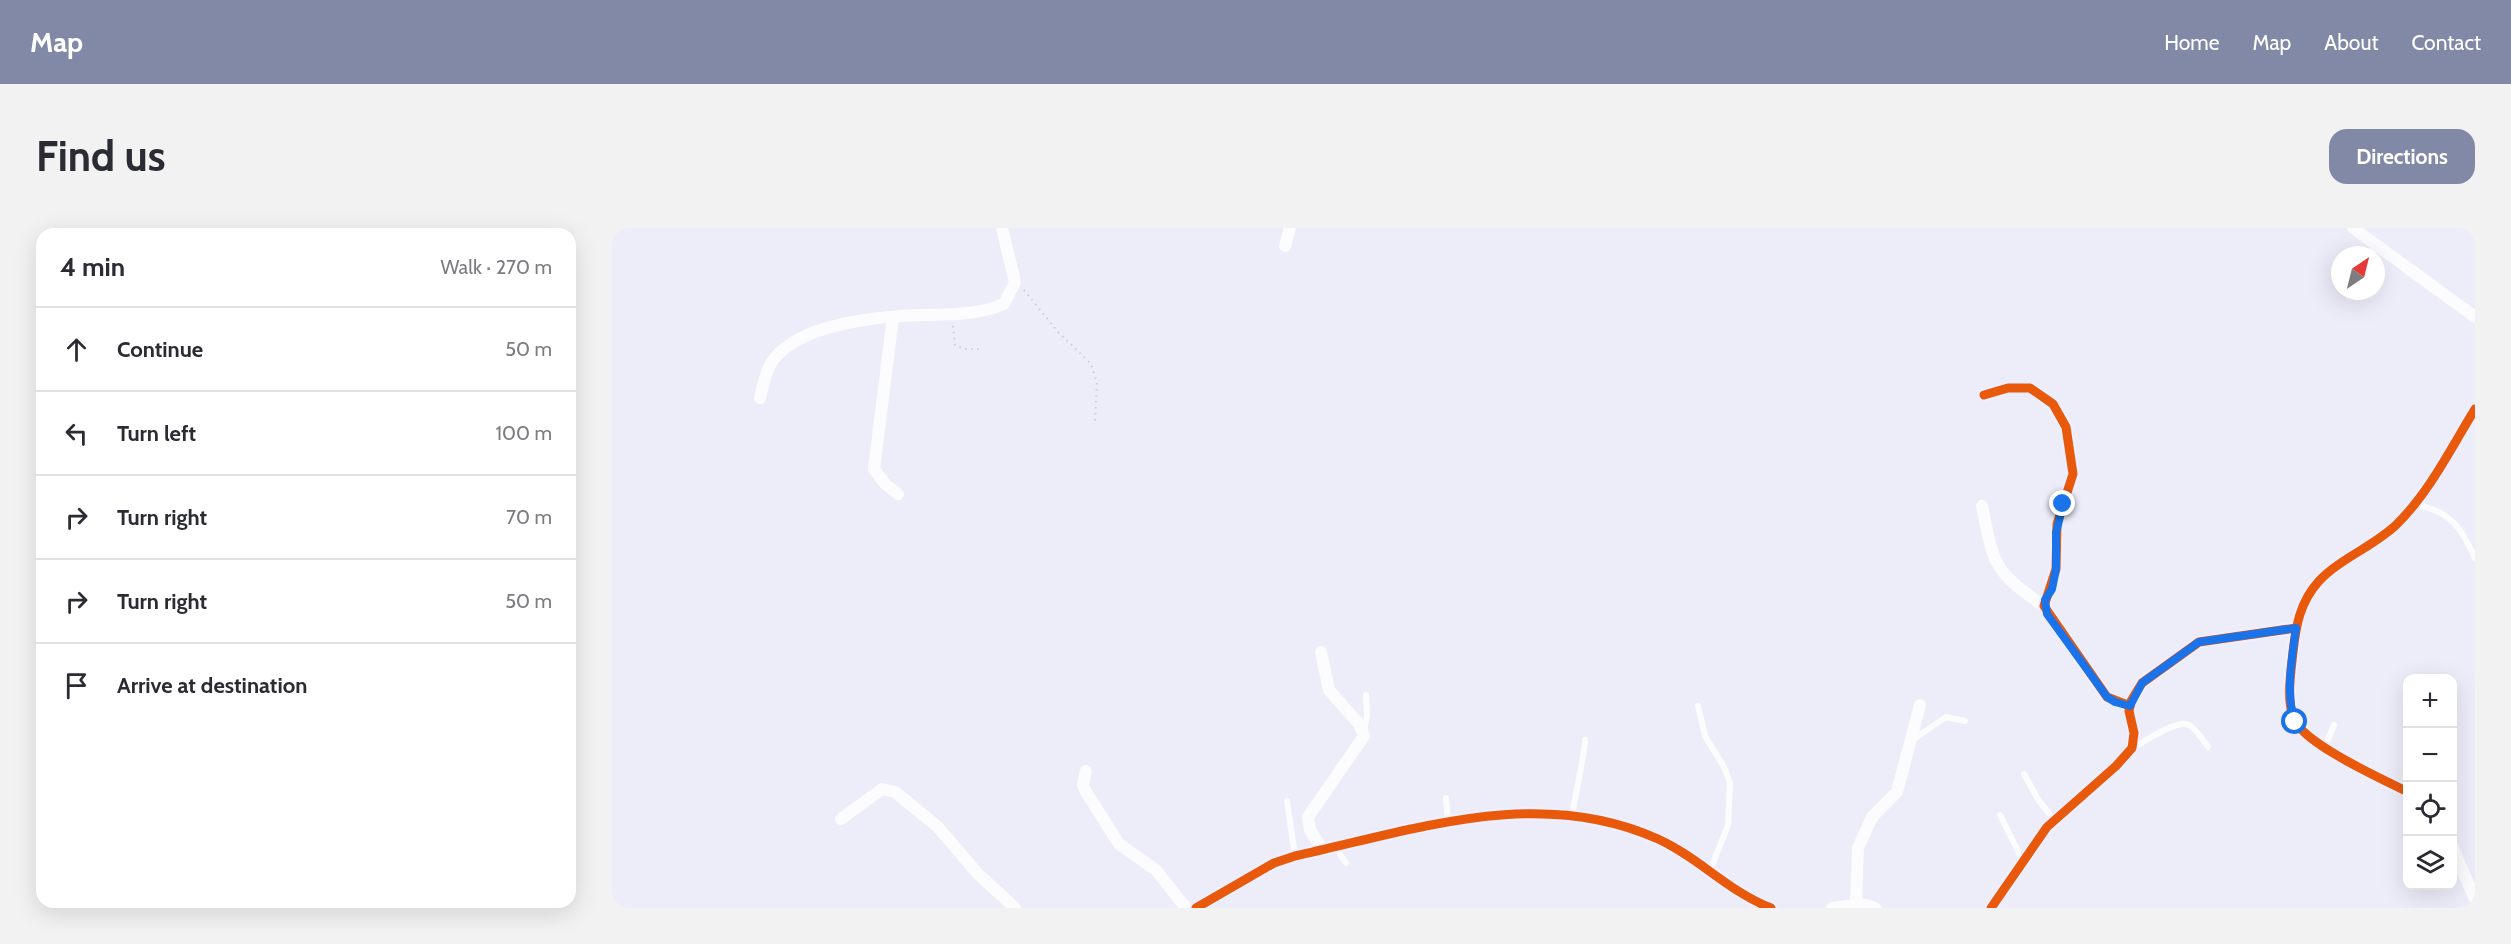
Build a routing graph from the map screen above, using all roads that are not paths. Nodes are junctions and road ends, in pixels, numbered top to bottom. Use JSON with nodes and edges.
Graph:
{"nodes":[{"id":1,"x":1002,"y":228,"type":"edge"},
{"id":2,"x":1290,"y":228,"type":"edge"},
{"id":3,"x":2353,"y":228,"type":"edge"},
{"id":4,"x":1285,"y":246,"type":"dead end"},
{"id":5,"x":2369,"y":246,"type":"edge"},
{"id":6,"x":2385,"y":258,"type":"edge"},
{"id":7,"x":893,"y":317,"type":"junction"},
{"id":8,"x":2475,"y":317,"type":"edge"},
{"id":9,"x":1984,"y":395,"type":"dead end"},
{"id":10,"x":760,"y":398,"type":"dead end"},
{"id":11,"x":2475,"y":409,"type":"edge"},
{"id":12,"x":898,"y":494,"type":"dead end"},
{"id":13,"x":2414,"y":504,"type":"junction"},
{"id":14,"x":1982,"y":506,"type":"dead end"},
{"id":15,"x":2475,"y":558,"type":"edge"},
{"id":16,"x":2044,"y":606,"type":"junction"},
{"id":17,"x":2296,"y":628,"type":"junction"},
{"id":18,"x":1321,"y":652,"type":"dead end"},
{"id":19,"x":1366,"y":695,"type":"dead end"},
{"id":20,"x":1920,"y":705,"type":"dead end"},
{"id":21,"x":1698,"y":706,"type":"dead end"},
{"id":22,"x":2130,"y":706,"type":"junction"},
{"id":23,"x":1965,"y":722,"type":"dead end"},
{"id":24,"x":2334,"y":725,"type":"dead end"},
{"id":25,"x":1364,"y":731,"type":"junction"},
{"id":26,"x":1913,"y":740,"type":"junction"},
{"id":27,"x":1585,"y":741,"type":"dead end"},
{"id":28,"x":2208,"y":747,"type":"dead end"},
{"id":29,"x":2325,"y":747,"type":"junction"},
{"id":30,"x":2132,"y":748,"type":"junction"},
{"id":31,"x":1086,"y":771,"type":"dead end"},
{"id":32,"x":2024,"y":774,"type":"dead end"},
{"id":33,"x":2403,"y":789,"type":"edge"},
{"id":34,"x":1446,"y":798,"type":"dead end"},
{"id":35,"x":1287,"y":801,"type":"dead end"},
{"id":36,"x":1572,"y":815,"type":"junction"},
{"id":37,"x":2000,"y":815,"type":"dead end"},
{"id":38,"x":841,"y":819,"type":"dead end"},
{"id":39,"x":2054,"y":819,"type":"junction"},
{"id":40,"x":1448,"y":821,"type":"junction"},
{"id":41,"x":1329,"y":849,"type":"junction"},
{"id":42,"x":1295,"y":856,"type":"junction"},
{"id":43,"x":2457,"y":858,"type":"edge"},
{"id":44,"x":2022,"y":859,"type":"junction"},
{"id":45,"x":1346,"y":863,"type":"dead end"},
{"id":46,"x":1710,"y":872,"type":"junction"},
{"id":47,"x":2475,"y":899,"type":"edge"},
{"id":48,"x":1856,"y":904,"type":"junction"},
{"id":49,"x":1015,"y":908,"type":"edge"},
{"id":50,"x":1186,"y":908,"type":"edge"},
{"id":51,"x":1196,"y":908,"type":"edge"},
{"id":52,"x":1771,"y":908,"type":"edge"},
{"id":53,"x":1832,"y":908,"type":"edge"},
{"id":54,"x":1875,"y":908,"type":"edge"},
{"id":55,"x":1991,"y":908,"type":"edge"}],
"edges":[{"from":1,"to":7,"type":"street"},
{"from":2,"to":4,"type":"street"},
{"from":3,"to":5,"type":"street"},
{"from":6,"to":8,"type":"street"},
{"from":7,"to":10,"type":"street"},
{"from":7,"to":12,"type":"street"},
{"from":9,"to":16,"type":"street"},
{"from":11,"to":13,"type":"street"},
{"from":13,"to":15,"type":"lane"},
{"from":13,"to":17,"type":"street"},
{"from":14,"to":16,"type":"street"},
{"from":16,"to":22,"type":"street"},
{"from":17,"to":22,"type":"street"},
{"from":17,"to":29,"type":"street"},
{"from":18,"to":25,"type":"street"},
{"from":19,"to":25,"type":"lane"},
{"from":20,"to":26,"type":"street"},
{"from":21,"to":46,"type":"lane"},
{"from":22,"to":30,"type":"street"},
{"from":23,"to":26,"type":"lane"},
{"from":24,"to":29,"type":"lane"},
{"from":25,"to":41,"type":"street"},
{"from":26,"to":48,"type":"street"},
{"from":27,"to":36,"type":"lane"},
{"from":28,"to":30,"type":"lane"},
{"from":29,"to":33,"type":"street"},
{"from":30,"to":39,"type":"street"},
{"from":31,"to":50,"type":"street"},
{"from":32,"to":39,"type":"lane"},
{"from":34,"to":40,"type":"lane"},
{"from":35,"to":42,"type":"lane"},
{"from":36,"to":40,"type":"street"},
{"from":36,"to":46,"type":"street"},
{"from":37,"to":44,"type":"lane"},
{"from":38,"to":49,"type":"street"},
{"from":39,"to":44,"type":"street"},
{"from":40,"to":41,"type":"street"},
{"from":41,"to":42,"type":"street"},
{"from":41,"to":45,"type":"lane"},
{"from":42,"to":51,"type":"street"},
{"from":43,"to":47,"type":"street"},
{"from":44,"to":55,"type":"street"},
{"from":46,"to":52,"type":"street"},
{"from":48,"to":53,"type":"street"},
{"from":48,"to":54,"type":"street"}]}
